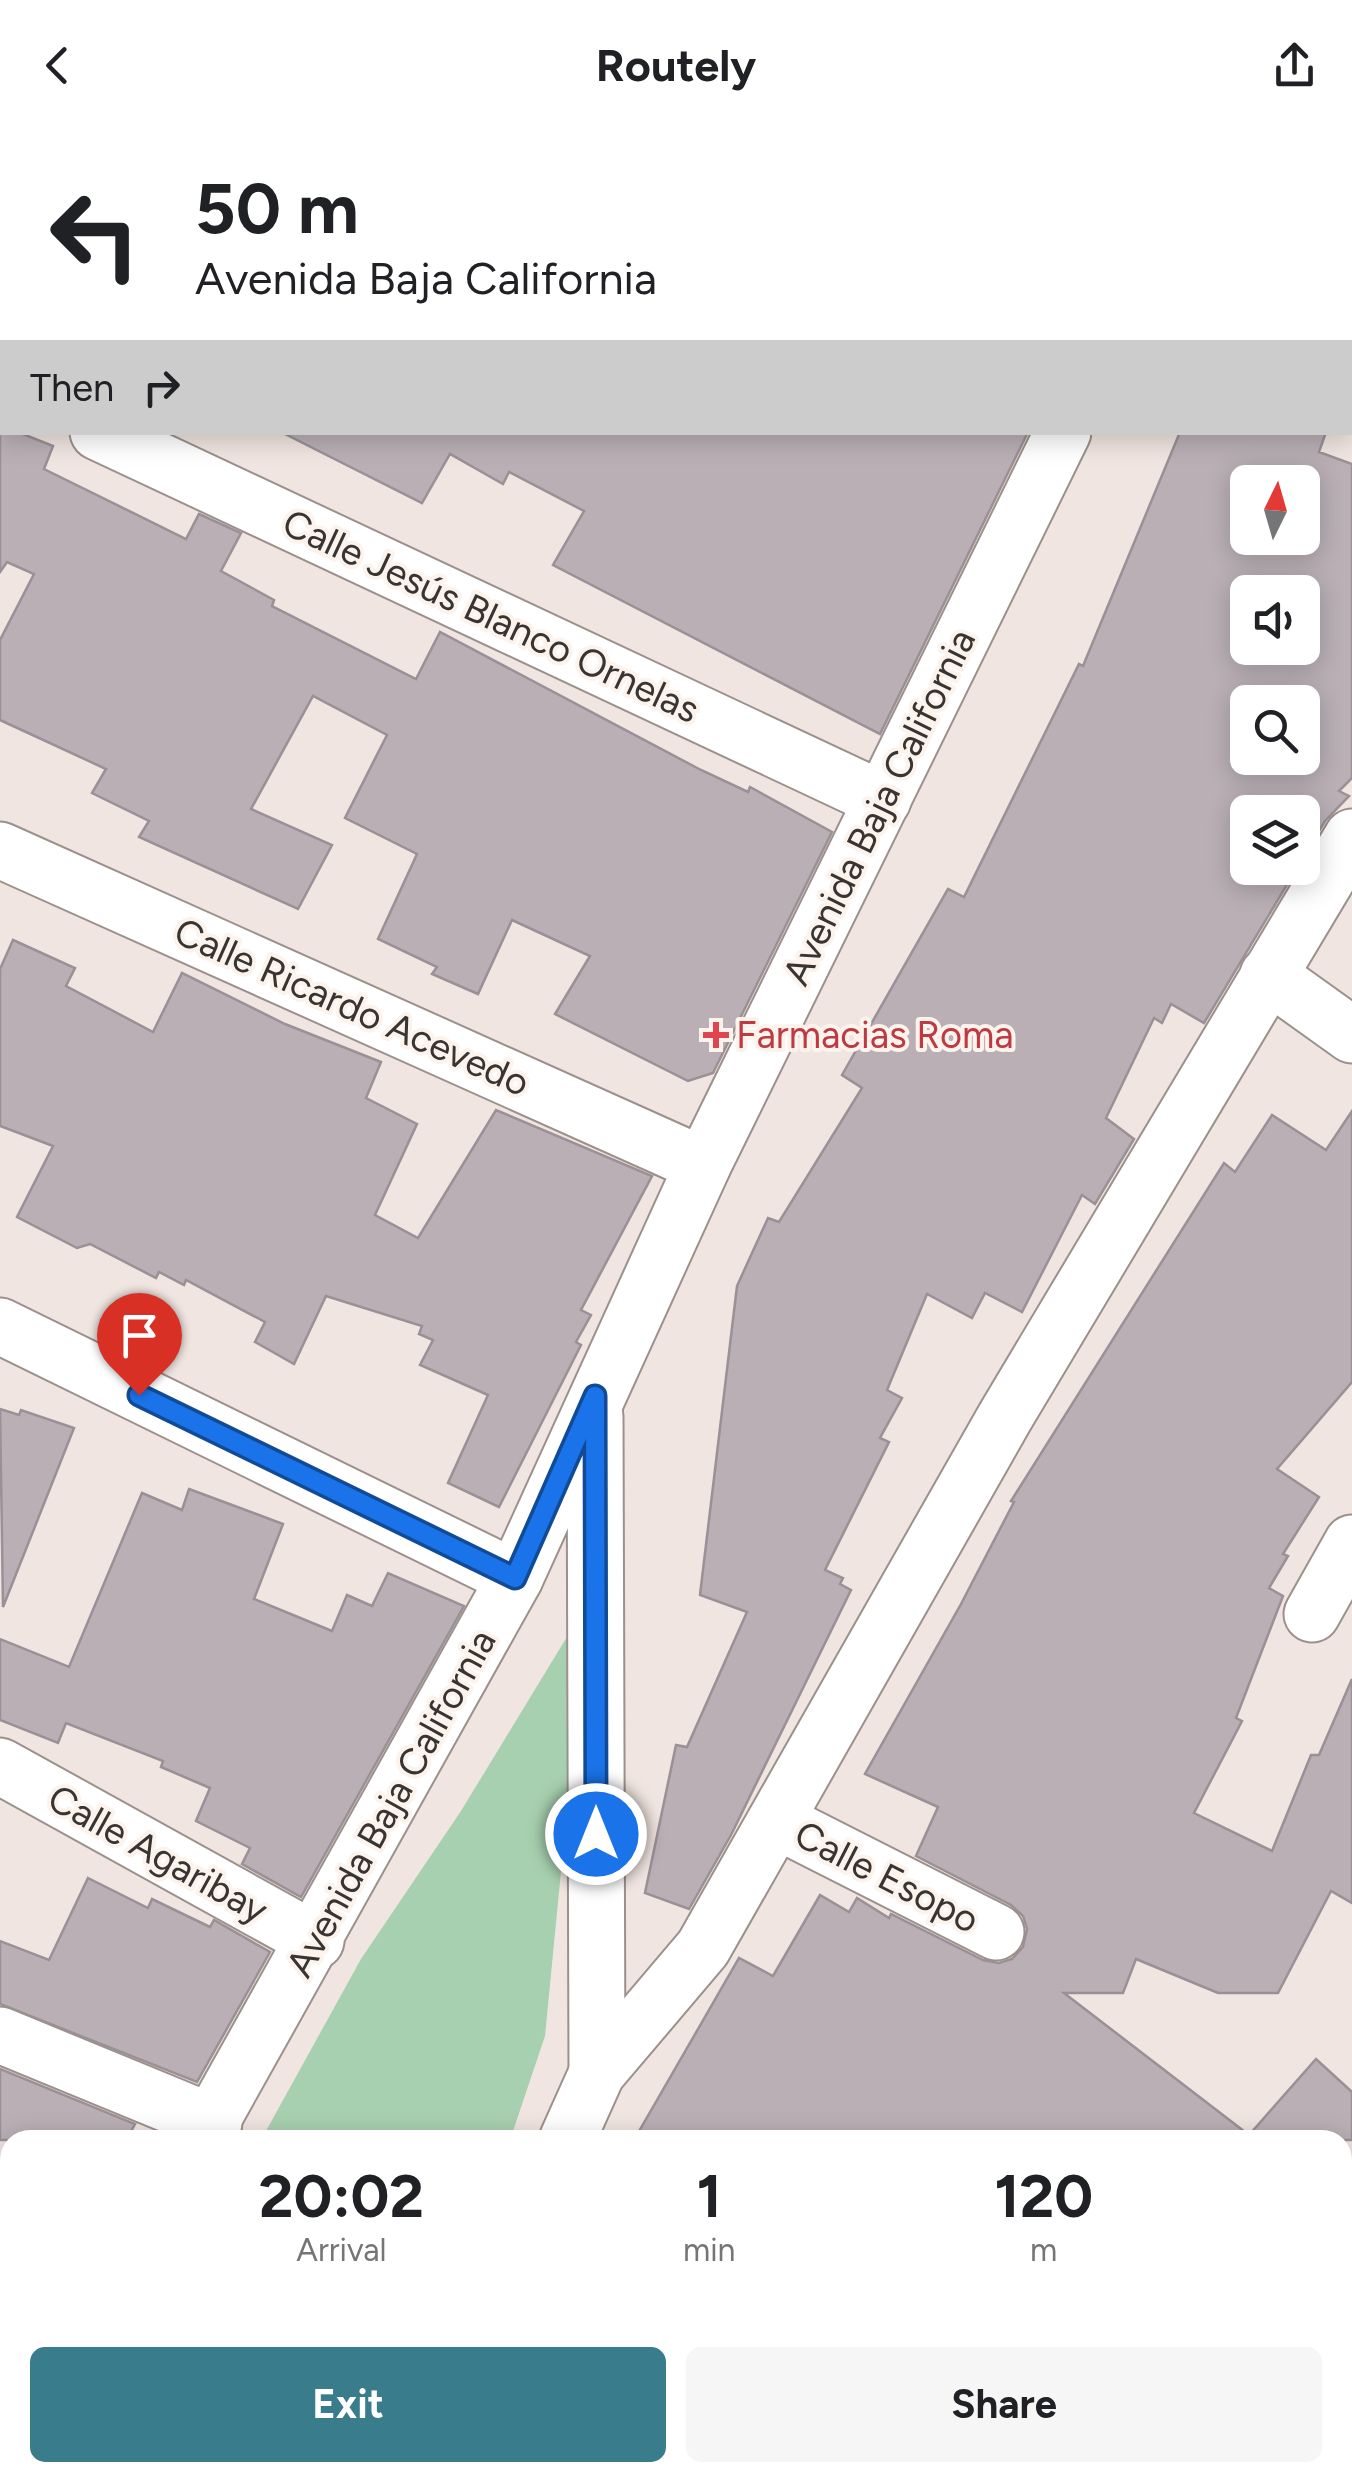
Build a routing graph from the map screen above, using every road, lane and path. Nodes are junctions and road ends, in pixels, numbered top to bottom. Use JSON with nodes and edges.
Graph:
{"nodes":[{"id":1,"x":104,"y":435,"type":"edge"},
{"id":2,"x":1062,"y":435,"type":"edge"},
{"id":3,"x":883,"y":800,"type":"junction"},
{"id":4,"x":1352,"y":836,"type":"edge"},
{"id":5,"x":0,"y":850,"type":"edge"},
{"id":6,"x":1268,"y":975,"type":"junction"},
{"id":7,"x":1352,"y":1035,"type":"edge"},
{"id":8,"x":703,"y":1165,"type":"junction"},
{"id":9,"x":0,"y":1326,"type":"edge"},
{"id":10,"x":595,"y":1396,"type":"junction"},
{"id":11,"x":1352,"y":1543,"type":"edge"},
{"id":12,"x":515,"y":1578,"type":"junction"},
{"id":13,"x":1312,"y":1614,"type":"dead end"},
{"id":14,"x":0,"y":1766,"type":"edge"},
{"id":15,"x":777,"y":1822,"type":"junction"},
{"id":16,"x":996,"y":1932,"type":"dead end"},
{"id":17,"x":316,"y":1941,"type":"junction"},
{"id":18,"x":0,"y":2035,"type":"edge"},
{"id":19,"x":597,"y":2073,"type":"junction"},
{"id":20,"x":204,"y":2130,"type":"edge"},
{"id":21,"x":209,"y":2130,"type":"edge"},
{"id":22,"x":571,"y":2130,"type":"edge"}],
"edges":[{"from":1,"to":3,"type":"main road","name":"Calle Jesús Blanco Ornelas"},
{"from":2,"to":3,"type":"main road","name":"Avenida Baja California"},
{"from":3,"to":8,"type":"main road","name":"Avenida Baja California"},
{"from":4,"to":6,"type":"main road"},
{"from":5,"to":8,"type":"main road","name":"Calle Ricardo Acevedo"},
{"from":6,"to":7,"type":"main road"},
{"from":6,"to":15,"type":"main road"},
{"from":8,"to":10,"type":"main road","name":"Avenida Baja California"},
{"from":9,"to":12,"type":"main road"},
{"from":10,"to":12,"type":"main road","name":"Avenida Baja California"},
{"from":10,"to":19,"type":"main road"},
{"from":11,"to":13,"type":"main road"},
{"from":12,"to":17,"type":"main road","name":"Avenida Baja California"},
{"from":14,"to":17,"type":"main road","name":"Calle Agaribay"},
{"from":15,"to":16,"type":"main road","name":"Calle Esopo"},
{"from":15,"to":19,"type":"main road"},
{"from":17,"to":21,"type":"main road","name":"Avenida Baja California"},
{"from":18,"to":20,"type":"main road"},
{"from":19,"to":22,"type":"main road"}]}
